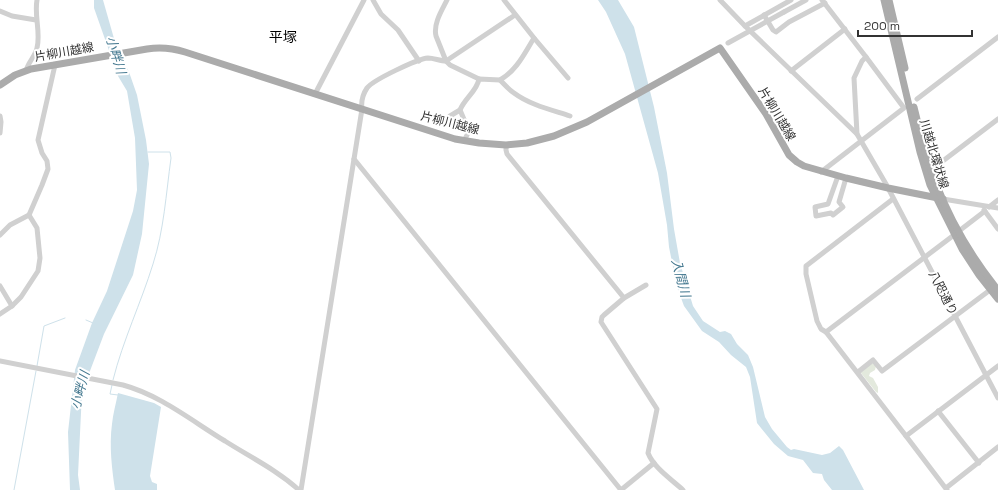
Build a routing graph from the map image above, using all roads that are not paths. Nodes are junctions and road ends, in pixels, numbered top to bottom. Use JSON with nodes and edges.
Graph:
{"nodes":[{"id":1,"x":37,"y":0,"type":"edge"},
{"id":2,"x":364,"y":0,"type":"edge"},
{"id":3,"x":373,"y":0,"type":"edge"},
{"id":4,"x":447,"y":0,"type":"edge"},
{"id":5,"x":504,"y":0,"type":"edge"},
{"id":6,"x":720,"y":0,"type":"edge"},
{"id":7,"x":790,"y":0,"type":"edge"},
{"id":8,"x":806,"y":0,"type":"edge"},
{"id":9,"x":884,"y":0,"type":"edge"},
{"id":10,"x":889,"y":0,"type":"edge"},
{"id":11,"x":823,"y":2,"type":"edge"},
{"id":12,"x":0,"y":11,"type":"edge"},
{"id":13,"x":515,"y":15,"type":"junction"},
{"id":14,"x":764,"y":15,"type":"junction"},
{"id":15,"x":36,"y":20,"type":"junction"},
{"id":16,"x":745,"y":26,"type":"junction"},
{"id":17,"x":845,"y":29,"type":"junction"},
{"id":18,"x":998,"y":37,"type":"edge"},
{"id":19,"x":534,"y":38,"type":"junction"},
{"id":20,"x":716,"y":50,"type":"junction"},
{"id":21,"x":866,"y":57,"type":"junction"},
{"id":22,"x":419,"y":61,"type":"junction"},
{"id":23,"x":446,"y":62,"type":"junction"},
{"id":24,"x":55,"y":65,"type":"junction"},
{"id":25,"x":26,"y":71,"type":"junction"},
{"id":26,"x":790,"y":71,"type":"junction"},
{"id":27,"x":568,"y":78,"type":"dead end"},
{"id":28,"x":479,"y":79,"type":"junction"},
{"id":29,"x":500,"y":80,"type":"junction"},
{"id":30,"x":0,"y":85,"type":"edge"},
{"id":31,"x":315,"y":94,"type":"junction"},
{"id":32,"x":917,"y":99,"type":"dead end"},
{"id":33,"x":362,"y":109,"type":"junction"},
{"id":34,"x":460,"y":110,"type":"junction"},
{"id":35,"x":0,"y":116,"type":"edge"},
{"id":36,"x":570,"y":116,"type":"dead end"},
{"id":37,"x":998,"y":118,"type":"edge"},
{"id":38,"x":466,"y":122,"type":"junction"},
{"id":39,"x":0,"y":133,"type":"edge"},
{"id":40,"x":857,"y":134,"type":"junction"},
{"id":41,"x":464,"y":140,"type":"junction"},
{"id":42,"x":862,"y":141,"type":"junction"},
{"id":43,"x":506,"y":145,"type":"junction"},
{"id":44,"x":354,"y":159,"type":"junction"},
{"id":45,"x":931,"y":170,"type":"junction"},
{"id":46,"x":821,"y":172,"type":"junction"},
{"id":47,"x":838,"y":176,"type":"junction"},
{"id":48,"x":846,"y":178,"type":"junction"},
{"id":49,"x":888,"y":188,"type":"junction"},
{"id":50,"x":939,"y":198,"type":"junction"},
{"id":51,"x":893,"y":199,"type":"junction"},
{"id":52,"x":998,"y":200,"type":"edge"},
{"id":53,"x":980,"y":206,"type":"junction"},
{"id":54,"x":989,"y":207,"type":"junction"},
{"id":55,"x":998,"y":208,"type":"edge"},
{"id":56,"x":985,"y":211,"type":"junction"},
{"id":57,"x":29,"y":215,"type":"junction"},
{"id":58,"x":998,"y":228,"type":"edge"},
{"id":59,"x":956,"y":233,"type":"junction"},
{"id":60,"x":0,"y":235,"type":"edge"},
{"id":61,"x":925,"y":258,"type":"junction"},
{"id":62,"x":646,"y":285,"type":"dead end"},
{"id":63,"x":0,"y":286,"type":"edge"},
{"id":64,"x":995,"y":287,"type":"edge"},
{"id":65,"x":624,"y":298,"type":"junction"},
{"id":66,"x":998,"y":300,"type":"edge"},
{"id":67,"x":12,"y":306,"type":"junction"},
{"id":68,"x":0,"y":314,"type":"edge"},
{"id":69,"x":955,"y":317,"type":"junction"},
{"id":70,"x":826,"y":332,"type":"junction"},
{"id":71,"x":0,"y":361,"type":"edge"},
{"id":72,"x":998,"y":366,"type":"edge"},
{"id":73,"x":858,"y":372,"type":"junction"},
{"id":74,"x":986,"y":375,"type":"junction"},
{"id":75,"x":998,"y":398,"type":"edge"},
{"id":76,"x":938,"y":411,"type":"junction"},
{"id":77,"x":906,"y":436,"type":"junction"},
{"id":78,"x":998,"y":447,"type":"edge"},
{"id":79,"x":654,"y":463,"type":"junction"},
{"id":80,"x":978,"y":463,"type":"junction"},
{"id":81,"x":947,"y":489,"type":"edge"},
{"id":82,"x":300,"y":490,"type":"edge"},
{"id":83,"x":621,"y":490,"type":"edge"},
{"id":84,"x":683,"y":490,"type":"edge"}],
"edges":[{"from":1,"to":15,"type":"street"},
{"from":2,"to":31,"type":"street"},
{"from":3,"to":22,"type":"street"},
{"from":4,"to":23,"type":"street"},
{"from":5,"to":13,"type":"street"},
{"from":6,"to":16,"type":"street","name":"八咫通り"},
{"from":7,"to":14,"type":"street"},
{"from":8,"to":20,"type":"street","bridge":true},
{"from":9,"to":50,"type":"main road","name":"川越北環状線"},
{"from":10,"to":45,"type":"main road","name":"川越北環状線"},
{"from":11,"to":14,"type":"street"},
{"from":11,"to":17,"type":"street"},
{"from":12,"to":15,"type":"street"},
{"from":13,"to":19,"type":"street"},
{"from":13,"to":23,"type":"street"},
{"from":14,"to":16,"type":"street"},
{"from":15,"to":25,"type":"street"},
{"from":16,"to":26,"type":"street","name":"八咫通り"},
{"from":17,"to":21,"type":"street"},
{"from":17,"to":26,"type":"street"},
{"from":18,"to":32,"type":"street"},
{"from":19,"to":27,"type":"street"},
{"from":19,"to":29,"type":"street"},
{"from":20,"to":43,"type":"main road","name":"片柳川越線"},
{"from":20,"to":46,"type":"main road","name":"片柳川越線"},
{"from":21,"to":40,"type":"street"},
{"from":21,"to":42,"type":"street"},
{"from":22,"to":23,"type":"street"},
{"from":22,"to":33,"type":"street"},
{"from":23,"to":28,"type":"street"},
{"from":24,"to":25,"type":"main road","name":"片柳川越線"},
{"from":24,"to":31,"type":"main road","name":"片柳川越線"},
{"from":24,"to":57,"type":"street"},
{"from":25,"to":30,"type":"main road","name":"片柳川越線"},
{"from":26,"to":40,"type":"street","name":"八咫通り"},
{"from":28,"to":29,"type":"street"},
{"from":28,"to":34,"type":"street"},
{"from":29,"to":36,"type":"street"},
{"from":31,"to":33,"type":"main road","name":"片柳川越線"},
{"from":33,"to":41,"type":"main road","name":"片柳川越線"},
{"from":33,"to":44,"type":"street"},
{"from":34,"to":38,"type":"street"},
{"from":34,"to":38,"type":"street"},
{"from":35,"to":39,"type":"street"},
{"from":37,"to":45,"type":"street"},
{"from":38,"to":41,"type":"street"},
{"from":40,"to":42,"type":"street","name":"八咫通り"},
{"from":41,"to":43,"type":"main road","name":"片柳川越線"},
{"from":42,"to":46,"type":"street"},
{"from":42,"to":49,"type":"street","name":"八咫通り"},
{"from":43,"to":65,"type":"street"},
{"from":44,"to":82,"type":"street"},
{"from":44,"to":83,"type":"street"},
{"from":45,"to":50,"type":"main road","name":"川越北環状線"},
{"from":46,"to":47,"type":"main road","name":"片柳川越線"},
{"from":47,"to":48,"type":"main road","name":"片柳川越線"},
{"from":47,"to":48,"type":"street"},
{"from":48,"to":49,"type":"main road","name":"片柳川越線"},
{"from":49,"to":50,"type":"main road","name":"片柳川越線"},
{"from":49,"to":51,"type":"street","name":"八咫通り"},
{"from":50,"to":53,"type":"street"},
{"from":50,"to":59,"type":"main road","name":"川越北環状線"},
{"from":51,"to":61,"type":"street","name":"八咫通り"},
{"from":51,"to":70,"type":"street"},
{"from":52,"to":54,"type":"street"},
{"from":53,"to":54,"type":"street"},
{"from":53,"to":56,"type":"street"},
{"from":54,"to":55,"type":"street"},
{"from":56,"to":58,"type":"street"},
{"from":56,"to":59,"type":"street"},
{"from":57,"to":60,"type":"street"},
{"from":57,"to":67,"type":"street"},
{"from":59,"to":61,"type":"street"},
{"from":59,"to":64,"type":"main road","name":"川越北環状線"},
{"from":61,"to":69,"type":"street","name":"八咫通り"},
{"from":61,"to":70,"type":"street"},
{"from":62,"to":65,"type":"street"},
{"from":63,"to":67,"type":"street"},
{"from":64,"to":66,"type":"main road","name":"川越北環状線"},
{"from":64,"to":69,"type":"street"},
{"from":65,"to":79,"type":"street"},
{"from":67,"to":68,"type":"street"},
{"from":69,"to":73,"type":"street"},
{"from":69,"to":74,"type":"street","name":"八咫通り"},
{"from":70,"to":73,"type":"street"},
{"from":71,"to":82,"type":"street"},
{"from":72,"to":74,"type":"street"},
{"from":73,"to":77,"type":"street"},
{"from":74,"to":75,"type":"street","name":"八咫通り"},
{"from":74,"to":76,"type":"street"},
{"from":76,"to":77,"type":"street"},
{"from":76,"to":80,"type":"street"},
{"from":77,"to":81,"type":"street"},
{"from":78,"to":80,"type":"street"},
{"from":79,"to":83,"type":"street"},
{"from":79,"to":84,"type":"street"},
{"from":80,"to":81,"type":"street"}]}
